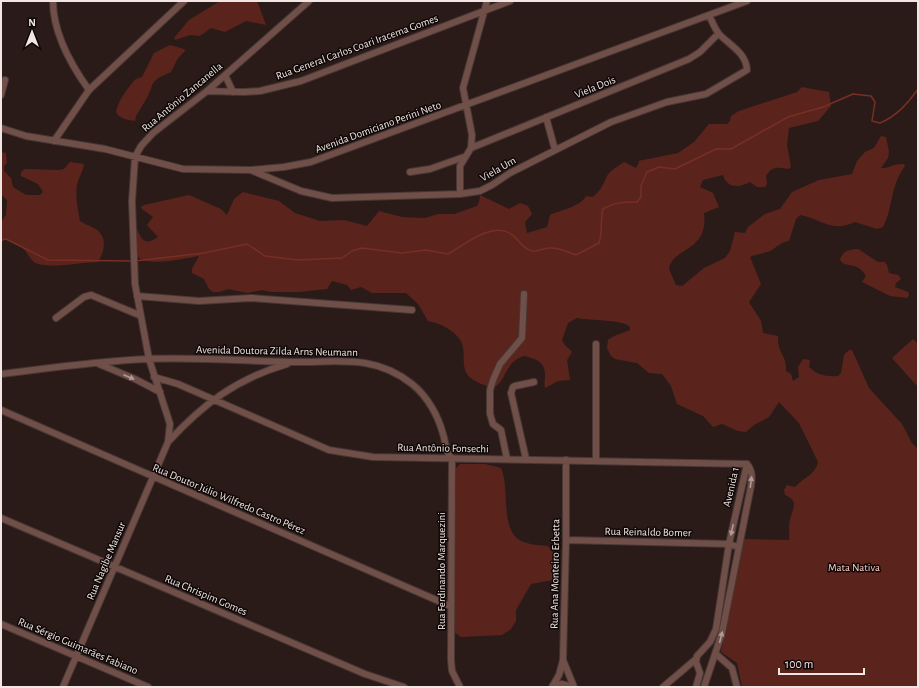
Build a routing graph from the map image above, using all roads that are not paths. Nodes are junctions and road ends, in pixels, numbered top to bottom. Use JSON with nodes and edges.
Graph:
{"nodes":[{"id":1,"x":53,"y":1,"type":"edge"},
{"id":2,"x":184,"y":1,"type":"edge"},
{"id":3,"x":309,"y":1,"type":"edge"},
{"id":4,"x":487,"y":1,"type":"edge"},
{"id":5,"x":510,"y":1,"type":"edge"},
{"id":6,"x":747,"y":1,"type":"edge"},
{"id":7,"x":483,"y":11,"type":"junction"},
{"id":8,"x":709,"y":15,"type":"junction"},
{"id":9,"x":718,"y":34,"type":"junction"},
{"id":10,"x":225,"y":75,"type":"junction"},
{"id":11,"x":5,"y":80,"type":"dead end"},
{"id":12,"x":89,"y":90,"type":"junction"},
{"id":13,"x":207,"y":91,"type":"junction"},
{"id":14,"x":233,"y":92,"type":"junction"},
{"id":15,"x":1,"y":95,"type":"edge"},
{"id":16,"x":465,"y":105,"type":"junction"},
{"id":17,"x":546,"y":117,"type":"junction"},
{"id":18,"x":1,"y":128,"type":"edge"},
{"id":19,"x":54,"y":141,"type":"junction"},
{"id":20,"x":471,"y":148,"type":"junction"},
{"id":21,"x":555,"y":150,"type":"junction"},
{"id":22,"x":135,"y":157,"type":"junction"},
{"id":23,"x":464,"y":157,"type":"junction"},
{"id":24,"x":251,"y":170,"type":"junction"},
{"id":25,"x":410,"y":172,"type":"dead end"},
{"id":26,"x":460,"y":194,"type":"junction"},
{"id":27,"x":524,"y":294,"type":"dead end"},
{"id":28,"x":136,"y":296,"type":"junction"},
{"id":29,"x":412,"y":310,"type":"dead end"},
{"id":30,"x":139,"y":315,"type":"junction"},
{"id":31,"x":56,"y":318,"type":"dead end"},
{"id":32,"x":596,"y":344,"type":"dead end"},
{"id":33,"x":149,"y":359,"type":"junction"},
{"id":34,"x":291,"y":362,"type":"junction"},
{"id":35,"x":98,"y":364,"type":"junction"},
{"id":36,"x":1,"y":374,"type":"edge"},
{"id":37,"x":154,"y":377,"type":"junction"},
{"id":38,"x":534,"y":382,"type":"dead end"},
{"id":39,"x":160,"y":392,"type":"junction"},
{"id":40,"x":213,"y":400,"type":"junction"},
{"id":41,"x":1,"y":410,"type":"edge"},
{"id":42,"x":168,"y":442,"type":"junction"},
{"id":43,"x":452,"y":459,"type":"junction"},
{"id":44,"x":507,"y":459,"type":"junction"},
{"id":45,"x":526,"y":459,"type":"junction"},
{"id":46,"x":566,"y":460,"type":"junction"},
{"id":47,"x":596,"y":460,"type":"junction"},
{"id":48,"x":747,"y":464,"type":"junction"},
{"id":49,"x":152,"y":476,"type":"junction"},
{"id":50,"x":1,"y":518,"type":"edge"},
{"id":51,"x":566,"y":540,"type":"junction"},
{"id":52,"x":729,"y":544,"type":"junction"},
{"id":53,"x":738,"y":547,"type":"junction"},
{"id":54,"x":115,"y":567,"type":"junction"},
{"id":55,"x":450,"y":606,"type":"junction"},
{"id":56,"x":1,"y":624,"type":"edge"},
{"id":57,"x":716,"y":654,"type":"junction"},
{"id":58,"x":77,"y":657,"type":"junction"},
{"id":59,"x":563,"y":660,"type":"junction"},
{"id":60,"x":696,"y":662,"type":"junction"},
{"id":61,"x":710,"y":664,"type":"junction"},
{"id":62,"x":457,"y":685,"type":"edge"},
{"id":63,"x":553,"y":686,"type":"edge"},
{"id":64,"x":63,"y":687,"type":"edge"},
{"id":65,"x":148,"y":687,"type":"edge"},
{"id":66,"x":404,"y":687,"type":"edge"},
{"id":67,"x":574,"y":687,"type":"edge"},
{"id":68,"x":663,"y":687,"type":"edge"},
{"id":69,"x":696,"y":687,"type":"edge"},
{"id":70,"x":704,"y":687,"type":"edge"},
{"id":71,"x":737,"y":687,"type":"edge"}],
"edges":[{"from":1,"to":12,"type":"street"},
{"from":2,"to":12,"type":"street"},
{"from":3,"to":10,"type":"street","name":"Rua Antônio Zancanella"},
{"from":4,"to":7,"type":"street"},
{"from":5,"to":7,"type":"street","name":"Rua General Carlos Coari Iracema Gomes"},
{"from":6,"to":8,"type":"street","name":"Avenida Domiciano Perini Neto"},
{"from":7,"to":14,"type":"street","name":"Rua General Carlos Coari Iracema Gomes"},
{"from":7,"to":16,"type":"street"},
{"from":8,"to":9,"type":"street"},
{"from":8,"to":16,"type":"street","name":"Avenida Domiciano Perini Neto"},
{"from":9,"to":17,"type":"street","name":"Viela Dois"},
{"from":9,"to":21,"type":"street","name":"Viela Um"},
{"from":10,"to":13,"type":"street","name":"Rua Antônio Zancanella"},
{"from":10,"to":14,"type":"street"},
{"from":11,"to":15,"type":"street"},
{"from":12,"to":19,"type":"street"},
{"from":13,"to":14,"type":"street","name":"Rua General Carlos Coari Iracema Gomes"},
{"from":13,"to":22,"type":"street","name":"Rua Antônio Zancanella"},
{"from":16,"to":20,"type":"street"},
{"from":16,"to":24,"type":"street","name":"Avenida Domiciano Perini Neto"},
{"from":17,"to":20,"type":"street","name":"Viela Dois"},
{"from":17,"to":21,"type":"street"},
{"from":18,"to":19,"type":"street","name":"Avenida Domiciano Perini Neto"},
{"from":19,"to":22,"type":"street","name":"Avenida Domiciano Perini Neto"},
{"from":20,"to":23,"type":"street"},
{"from":21,"to":26,"type":"street","name":"Viela Um"},
{"from":22,"to":24,"type":"street","name":"Avenida Domiciano Perini Neto"},
{"from":22,"to":28,"type":"street","name":"Rua Antônio Zancanella"},
{"from":23,"to":25,"type":"street"},
{"from":23,"to":26,"type":"street"},
{"from":24,"to":26,"type":"street","name":"Viela Um"},
{"from":27,"to":44,"type":"street"},
{"from":28,"to":29,"type":"street"},
{"from":28,"to":30,"type":"street","name":"Rua Antônio Zancanella"},
{"from":30,"to":31,"type":"street"},
{"from":30,"to":33,"type":"street","name":"Rua Antônio Zancanella"},
{"from":32,"to":47,"type":"street"},
{"from":33,"to":34,"type":"street","name":"Avenida Doutora Zilda Arns Neumann"},
{"from":33,"to":35,"type":"street","name":"Avenida Doutora Zilda Arns Neumann"},
{"from":33,"to":37,"type":"street","name":"Rua Nagibe Mansur"},
{"from":34,"to":40,"type":"street","name":"Rua Nagibe Mansur"},
{"from":34,"to":43,"type":"street","name":"Avenida Doutora Zilda Arns Neumann"},
{"from":35,"to":36,"type":"street","name":"Avenida Doutora Zilda Arns Neumann"},
{"from":35,"to":39,"type":"street","name":"Avenida Doutora Zilda Arns Neumann","one_way":true},
{"from":37,"to":39,"type":"street","name":"Rua Nagibe Mansur"},
{"from":37,"to":40,"type":"street","name":"Rua Antônio Fonsechi"},
{"from":38,"to":45,"type":"street"},
{"from":39,"to":42,"type":"street","name":"Rua Nagibe Mansur"},
{"from":40,"to":42,"type":"street","name":"Rua Nagibe Mansur"},
{"from":40,"to":43,"type":"street","name":"Rua Antônio Fonsechi"},
{"from":41,"to":49,"type":"street","name":"Rua Doutor Júlio Wilfredo Castro Pérez"},
{"from":42,"to":49,"type":"street","name":"Rua Nagibe Mansur"},
{"from":43,"to":44,"type":"street","name":"Rua Antônio Fonsechi"},
{"from":43,"to":55,"type":"street","name":"Rua Ferdinando Marquezini"},
{"from":44,"to":45,"type":"street","name":"Rua Antônio Fonsechi"},
{"from":45,"to":46,"type":"street","name":"Rua Antônio Fonsechi"},
{"from":46,"to":47,"type":"street","name":"Rua Antônio Fonsechi"},
{"from":46,"to":51,"type":"street","name":"Rua Ana Monteiro Erbetta"},
{"from":47,"to":48,"type":"street","name":"Rua Antônio Fonsechi"},
{"from":48,"to":52,"type":"street","name":"Avenida 1","one_way":true},
{"from":53,"to":48,"type":"street","name":"Avenida 1","one_way":true},
{"from":49,"to":54,"type":"street","name":"Rua Nagibe Mansur"},
{"from":49,"to":55,"type":"street","name":"Rua Doutor Júlio Wilfredo Castro Pérez"},
{"from":50,"to":54,"type":"street","name":"Rua Chrispim Gomes"},
{"from":51,"to":52,"type":"street","name":"Rua Reinaldo Bomer"},
{"from":51,"to":59,"type":"street","name":"Rua Ana Monteiro Erbetta"},
{"from":52,"to":53,"type":"street","name":"Rua Reinaldo Bomer"},
{"from":52,"to":60,"type":"street","name":"Avenida 1"},
{"from":57,"to":53,"type":"street","name":"Avenida 1","one_way":true},
{"from":54,"to":58,"type":"street","name":"Rua Nagibe Mansur"},
{"from":54,"to":66,"type":"street","name":"Rua Chrispim Gomes"},
{"from":55,"to":62,"type":"street","name":"Rua Ferdinando Marquezini"},
{"from":56,"to":58,"type":"street","name":"Rua Sérgio Guimarães Fabiano"},
{"from":57,"to":61,"type":"street","name":"Avenida 1"},
{"from":57,"to":71,"type":"street"},
{"from":58,"to":64,"type":"street","name":"Rua Nagibe Mansur"},
{"from":58,"to":65,"type":"street","name":"Rua Sérgio Guimarães Fabiano"},
{"from":59,"to":63,"type":"street"},
{"from":59,"to":67,"type":"street","name":"Rua Ana Monteiro Erbetta"},
{"from":60,"to":61,"type":"street"},
{"from":60,"to":68,"type":"street","name":"Avenida 1"},
{"from":60,"to":69,"type":"street"},
{"from":61,"to":70,"type":"street","name":"Avenida 1"},
{"from":63,"to":67,"type":"street"}]}
